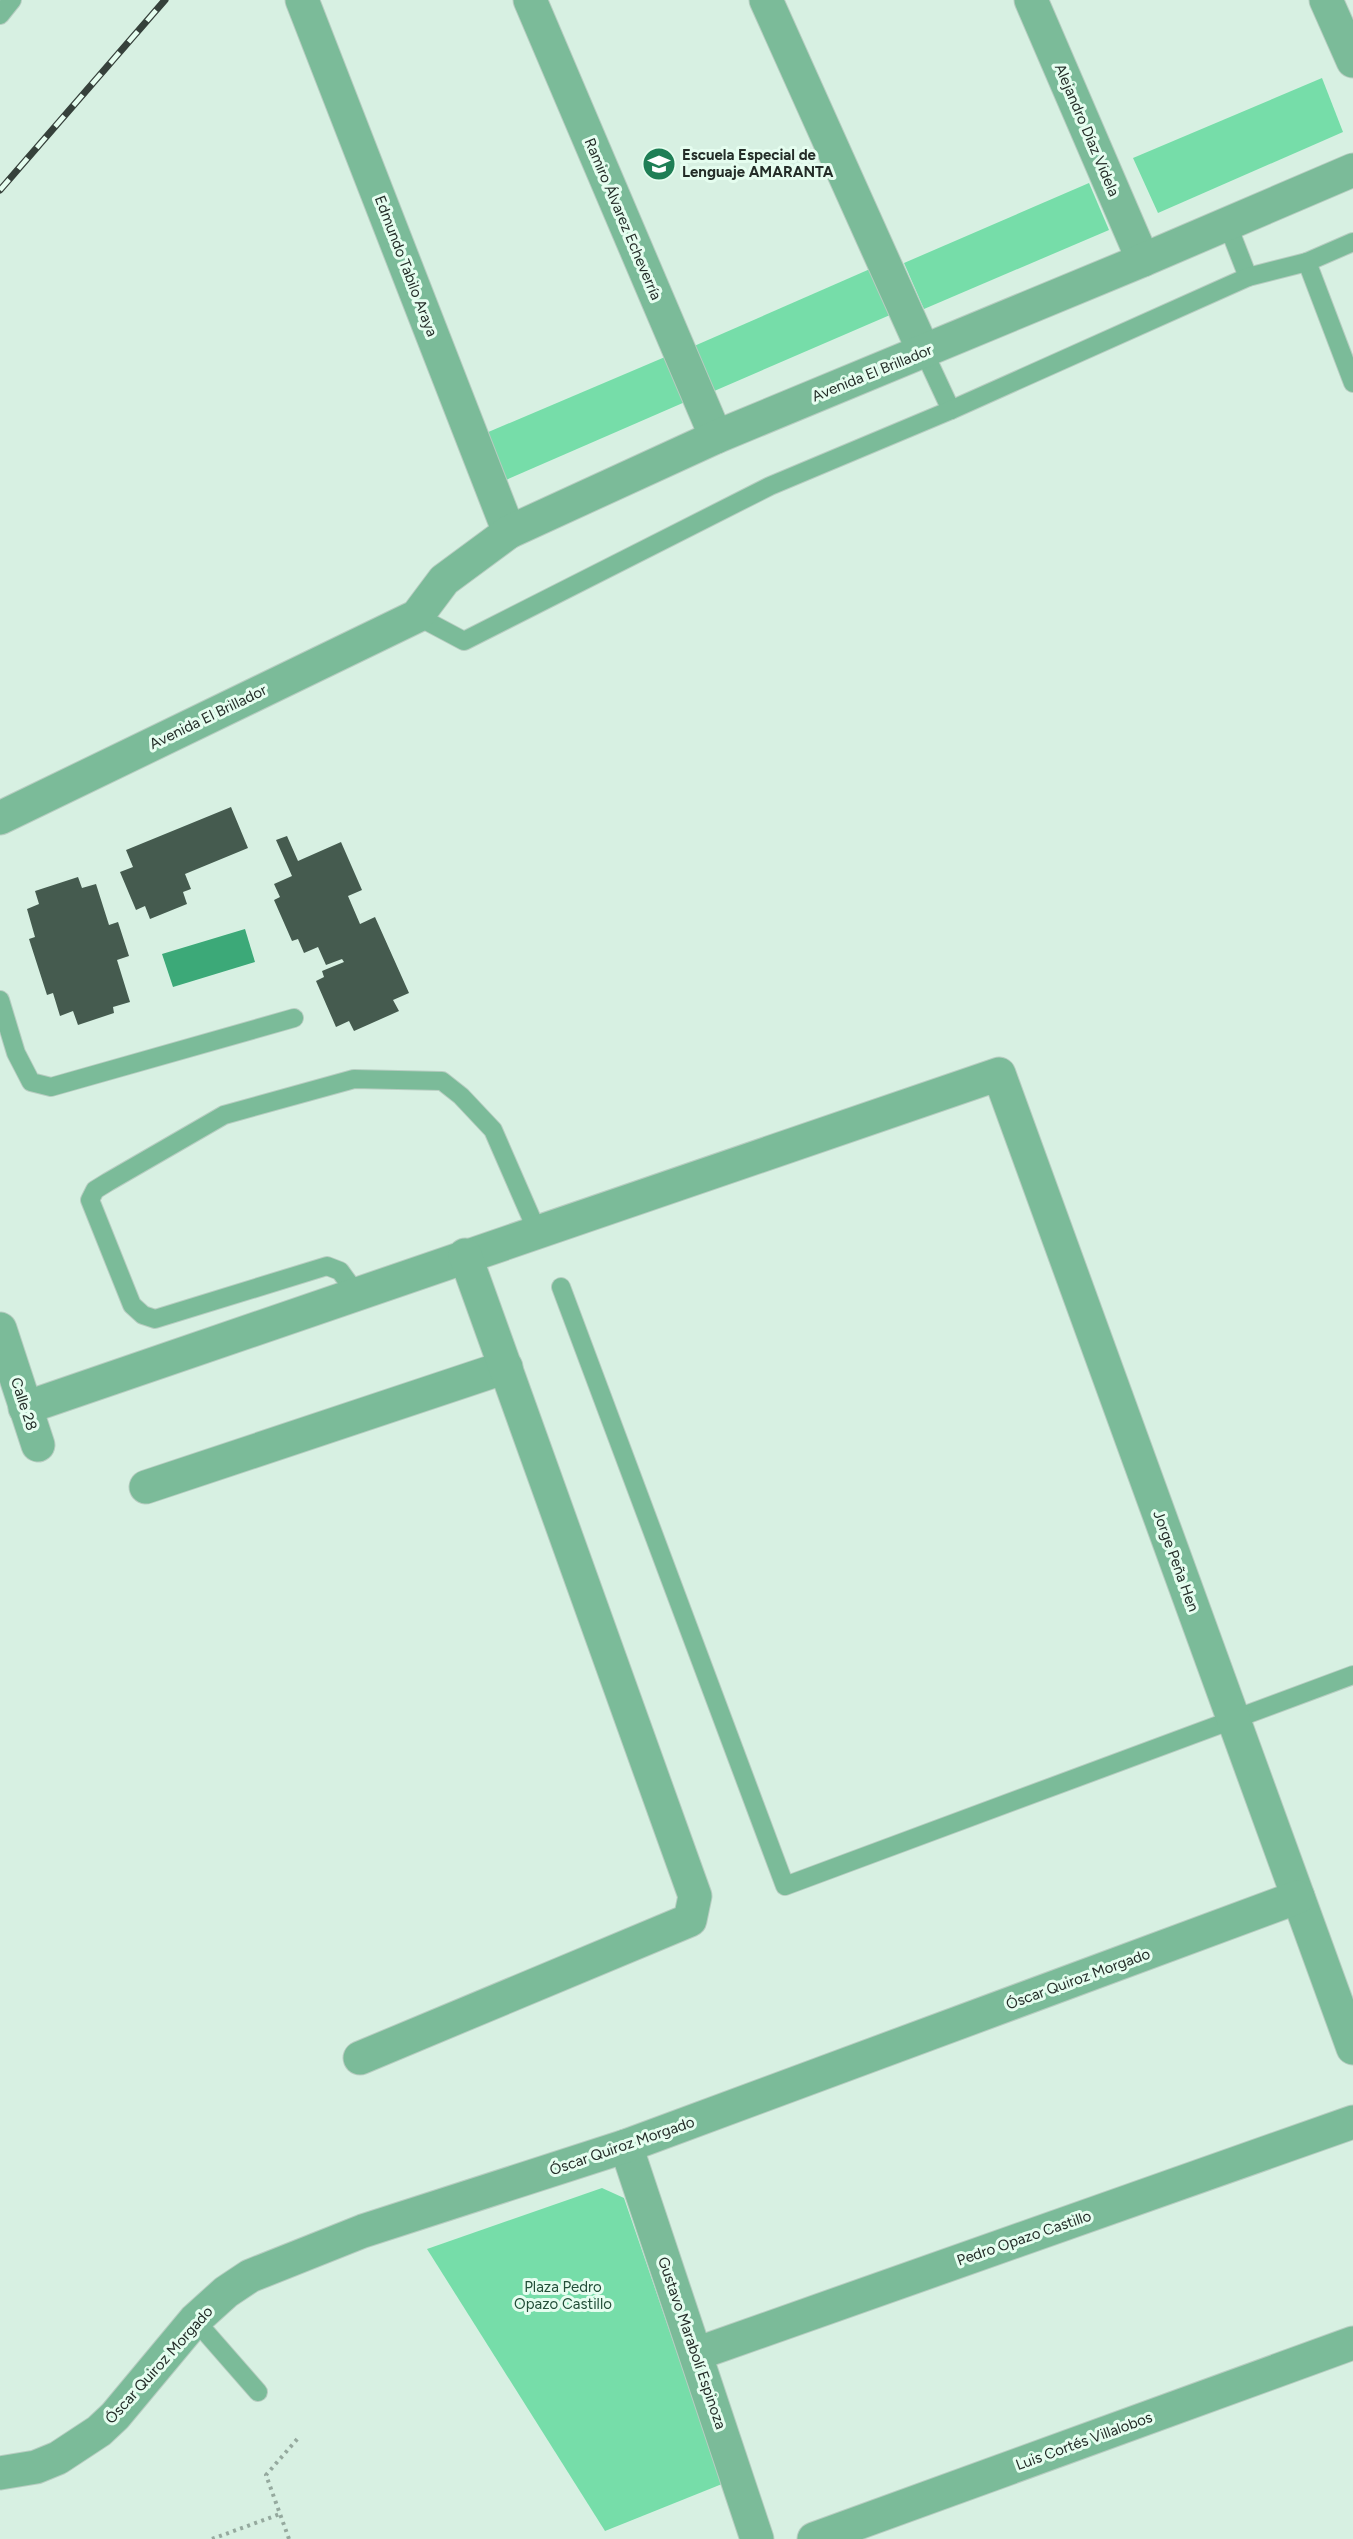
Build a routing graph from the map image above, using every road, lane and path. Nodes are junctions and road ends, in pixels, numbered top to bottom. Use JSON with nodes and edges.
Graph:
{"nodes":[{"id":1,"x":12,"y":0,"type":"edge"},
{"id":2,"x":302,"y":0,"type":"edge"},
{"id":3,"x":530,"y":0,"type":"edge"},
{"id":4,"x":766,"y":0,"type":"edge"},
{"id":5,"x":1031,"y":0,"type":"edge"},
{"id":6,"x":1326,"y":0,"type":"edge"},
{"id":7,"x":0,"y":15,"type":"edge"},
{"id":8,"x":1353,"y":61,"type":"edge"},
{"id":9,"x":1353,"y":170,"type":"edge"},
{"id":10,"x":1227,"y":223,"type":"junction"},
{"id":11,"x":1353,"y":242,"type":"edge"},
{"id":12,"x":1143,"y":260,"type":"junction"},
{"id":13,"x":1307,"y":262,"type":"junction"},
{"id":14,"x":1248,"y":277,"type":"junction"},
{"id":15,"x":924,"y":352,"type":"junction"},
{"id":16,"x":1353,"y":383,"type":"edge"},
{"id":17,"x":951,"y":410,"type":"junction"},
{"id":18,"x":716,"y":437,"type":"junction"},
{"id":19,"x":509,"y":532,"type":"junction"},
{"id":20,"x":417,"y":616,"type":"junction"},
{"id":21,"x":0,"y":818,"type":"edge"},
{"id":22,"x":0,"y":1000,"type":"edge"},
{"id":23,"x":294,"y":1018,"type":"dead end"},
{"id":24,"x":537,"y":1231,"type":"junction"},
{"id":25,"x":465,"y":1255,"type":"junction"},
{"id":26,"x":561,"y":1287,"type":"dead end"},
{"id":27,"x":356,"y":1293,"type":"junction"},
{"id":28,"x":0,"y":1329,"type":"edge"},
{"id":29,"x":506,"y":1367,"type":"junction"},
{"id":30,"x":26,"y":1408,"type":"junction"},
{"id":31,"x":38,"y":1445,"type":"dead end"},
{"id":32,"x":146,"y":1487,"type":"dead end"},
{"id":33,"x":1353,"y":1675,"type":"edge"},
{"id":34,"x":1234,"y":1720,"type":"junction"},
{"id":35,"x":1298,"y":1897,"type":"junction"},
{"id":36,"x":1353,"y":2048,"type":"edge"},
{"id":37,"x":360,"y":2058,"type":"dead end"},
{"id":38,"x":1353,"y":2122,"type":"edge"},
{"id":39,"x":626,"y":2146,"type":"junction"},
{"id":40,"x":195,"y":2320,"type":"junction"},
{"id":41,"x":1353,"y":2343,"type":"edge"},
{"id":42,"x":696,"y":2354,"type":"junction"},
{"id":43,"x":258,"y":2392,"type":"dead end"},
{"id":44,"x":299,"y":2438,"type":"dead end"},
{"id":45,"x":0,"y":2473,"type":"edge"},
{"id":46,"x":280,"y":2514,"type":"junction"},
{"id":47,"x":212,"y":2539,"type":"edge"},
{"id":48,"x":289,"y":2539,"type":"edge"},
{"id":49,"x":757,"y":2539,"type":"edge"},
{"id":50,"x":814,"y":2539,"type":"edge"}],
"edges":[{"from":1,"to":7,"type":"lane"},
{"from":2,"to":19,"type":"street","name":"Edmundo Tabilo Araya"},
{"from":3,"to":18,"type":"street","name":"Ramiro Álvarez Echeverría"},
{"from":4,"to":15,"type":"street"},
{"from":5,"to":12,"type":"street","name":"Alejandro Díaz Videla"},
{"from":6,"to":8,"type":"street"},
{"from":9,"to":10,"type":"street","name":"Avenida El Brillador"},
{"from":10,"to":12,"type":"street","name":"Avenida El Brillador"},
{"from":10,"to":14,"type":"lane"},
{"from":11,"to":13,"type":"lane"},
{"from":12,"to":15,"type":"street","name":"Avenida El Brillador"},
{"from":13,"to":14,"type":"lane"},
{"from":13,"to":16,"type":"lane"},
{"from":14,"to":17,"type":"lane"},
{"from":15,"to":17,"type":"lane"},
{"from":15,"to":18,"type":"street","name":"Avenida El Brillador"},
{"from":17,"to":20,"type":"lane"},
{"from":18,"to":19,"type":"street","name":"Avenida El Brillador"},
{"from":19,"to":20,"type":"street","name":"Avenida El Brillador"},
{"from":20,"to":21,"type":"street","name":"Avenida El Brillador"},
{"from":22,"to":23,"type":"lane"},
{"from":24,"to":25,"type":"street"},
{"from":24,"to":27,"type":"lane"},
{"from":24,"to":34,"type":"street","name":"Jorge Peña Hen"},
{"from":25,"to":27,"type":"street"},
{"from":25,"to":29,"type":"street"},
{"from":26,"to":34,"type":"lane"},
{"from":27,"to":30,"type":"street"},
{"from":28,"to":30,"type":"street","name":"Calle 28"},
{"from":29,"to":32,"type":"street"},
{"from":29,"to":37,"type":"street"},
{"from":30,"to":31,"type":"street","name":"Calle 28"},
{"from":33,"to":34,"type":"lane"},
{"from":34,"to":35,"type":"street","name":"Jorge Peña Hen"},
{"from":35,"to":36,"type":"street","name":"Jorge Peña Hen"},
{"from":35,"to":39,"type":"street","name":"Óscar Quiroz Morgado"},
{"from":38,"to":42,"type":"street","name":"Pedro Opazo Castillo"},
{"from":39,"to":40,"type":"street","name":"Óscar Quiroz Morgado"},
{"from":39,"to":42,"type":"street","name":"Gustavo Marabolí Espinoza"},
{"from":40,"to":43,"type":"lane"},
{"from":40,"to":45,"type":"street","name":"Óscar Quiroz Morgado"},
{"from":41,"to":50,"type":"street","name":"Luis Cortés Villalobos"},
{"from":42,"to":49,"type":"street","name":"Gustavo Marabolí Espinoza"},
{"from":44,"to":46,"type":"path"},
{"from":46,"to":47,"type":"path"},
{"from":46,"to":48,"type":"path"}]}
